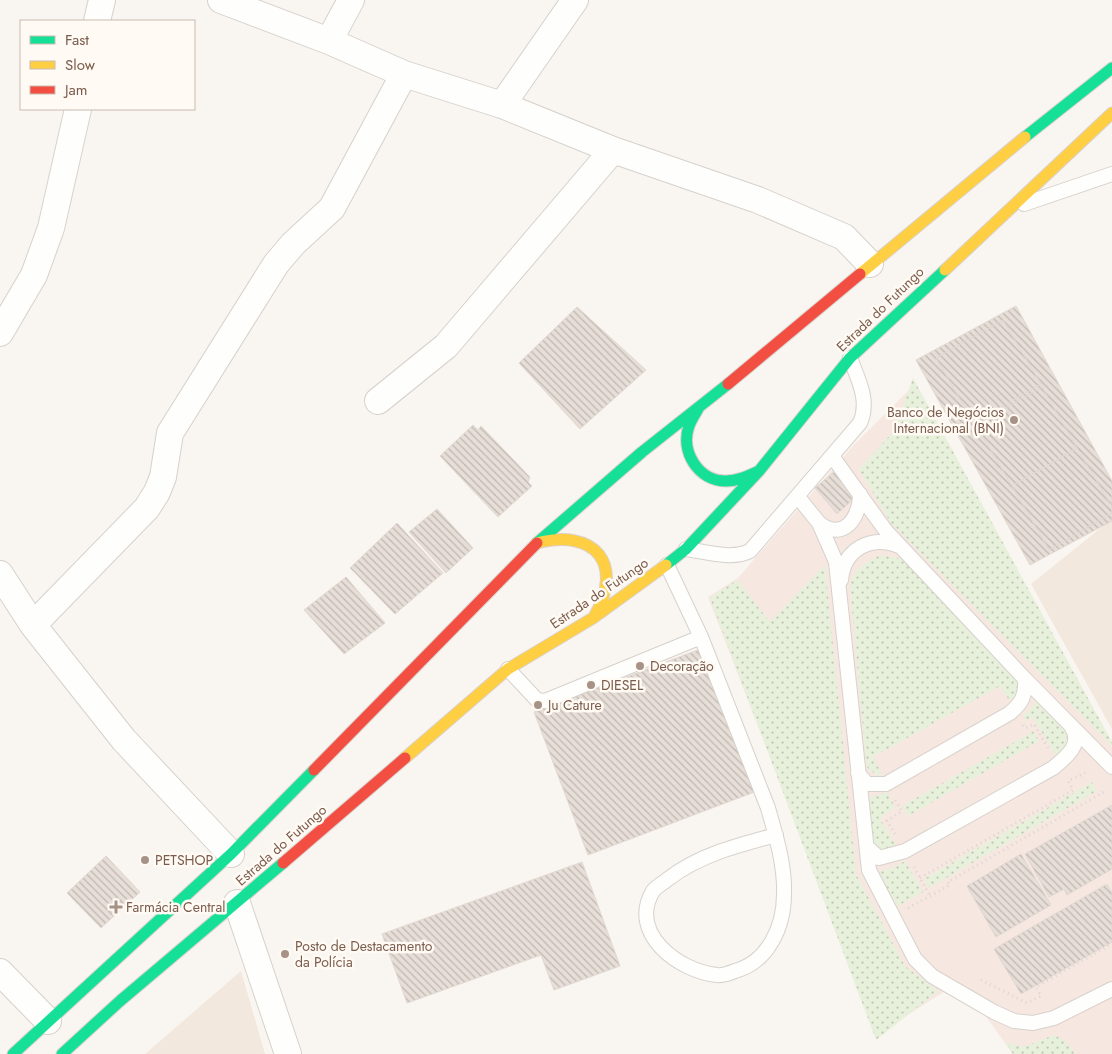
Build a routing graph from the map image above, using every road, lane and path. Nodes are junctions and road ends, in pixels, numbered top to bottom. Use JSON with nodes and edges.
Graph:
{"nodes":[{"id":1,"x":102,"y":0,"type":"edge"},
{"id":2,"x":351,"y":0,"type":"edge"},
{"id":3,"x":575,"y":0,"type":"edge"},
{"id":4,"x":225,"y":1,"type":"edge"},
{"id":5,"x":97,"y":20,"type":"edge"},
{"id":6,"x":329,"y":41,"type":"junction"},
{"id":7,"x":1112,"y":68,"type":"edge"},
{"id":8,"x":404,"y":74,"type":"junction"},
{"id":9,"x":502,"y":105,"type":"junction"},
{"id":10,"x":78,"y":110,"type":"edge"},
{"id":11,"x":1112,"y":114,"type":"edge"},
{"id":12,"x":613,"y":150,"type":"junction"},
{"id":13,"x":1110,"y":175,"type":"edge"},
{"id":14,"x":1009,"y":209,"type":"junction"},
{"id":15,"x":870,"y":264,"type":"junction"},
{"id":16,"x":0,"y":333,"type":"edge"},
{"id":17,"x":850,"y":358,"type":"junction"},
{"id":18,"x":378,"y":401,"type":"dead end"},
{"id":19,"x":699,"y":408,"type":"junction"},
{"id":20,"x":832,"y":456,"type":"junction"},
{"id":21,"x":759,"y":471,"type":"junction"},
{"id":22,"x":860,"y":494,"type":"junction"},
{"id":23,"x":798,"y":497,"type":"junction"},
{"id":24,"x":819,"y":523,"type":"junction"},
{"id":25,"x":538,"y":543,"type":"junction"},
{"id":26,"x":900,"y":546,"type":"junction"},
{"id":27,"x":686,"y":549,"type":"junction"},
{"id":28,"x":668,"y":565,"type":"junction"},
{"id":29,"x":0,"y":574,"type":"edge"},
{"id":30,"x":840,"y":586,"type":"junction"},
{"id":31,"x":594,"y":618,"type":"junction"},
{"id":32,"x":33,"y":625,"type":"junction"},
{"id":33,"x":701,"y":637,"type":"junction"},
{"id":34,"x":508,"y":669,"type":"junction"},
{"id":35,"x":1025,"y":679,"type":"junction"},
{"id":36,"x":1014,"y":710,"type":"junction"},
{"id":37,"x":1069,"y":723,"type":"junction"},
{"id":38,"x":1052,"y":756,"type":"dead end"},
{"id":39,"x":1112,"y":767,"type":"edge"},
{"id":40,"x":1092,"y":771,"type":"dead end"},
{"id":41,"x":858,"y":773,"type":"junction"},
{"id":42,"x":886,"y":784,"type":"junction"},
{"id":43,"x":1104,"y":792,"type":"dead end"},
{"id":44,"x":776,"y":835,"type":"junction"},
{"id":45,"x":895,"y":835,"type":"dead end"},
{"id":46,"x":867,"y":847,"type":"junction"},
{"id":47,"x":905,"y":851,"type":"junction"},
{"id":48,"x":231,"y":854,"type":"junction"},
{"id":49,"x":920,"y":878,"type":"junction"},
{"id":50,"x":930,"y":896,"type":"junction"},
{"id":51,"x":237,"y":903,"type":"junction"},
{"id":52,"x":900,"y":912,"type":"dead end"},
{"id":53,"x":1112,"y":944,"type":"edge"},
{"id":54,"x":0,"y":972,"type":"edge"},
{"id":55,"x":975,"y":977,"type":"dead end"},
{"id":56,"x":1112,"y":989,"type":"edge"},
{"id":57,"x":48,"y":1022,"type":"junction"},
{"id":58,"x":13,"y":1054,"type":"edge"},
{"id":59,"x":62,"y":1054,"type":"edge"},
{"id":60,"x":288,"y":1054,"type":"edge"}],
"edges":[{"from":1,"to":5,"type":"street"},
{"from":2,"to":6,"type":"street"},
{"from":3,"to":9,"type":"street"},
{"from":4,"to":6,"type":"street"},
{"from":6,"to":8,"type":"street"},
{"from":7,"to":15,"type":"highway"},
{"from":8,"to":9,"type":"street"},
{"from":8,"to":32,"type":"street"},
{"from":9,"to":12,"type":"street"},
{"from":10,"to":16,"type":"street"},
{"from":11,"to":14,"type":"highway","name":"Estrada do Futungo"},
{"from":12,"to":15,"type":"street"},
{"from":12,"to":18,"type":"street"},
{"from":13,"to":14,"type":"lane"},
{"from":14,"to":17,"type":"highway","name":"Estrada do Futungo"},
{"from":15,"to":19,"type":"highway"},
{"from":17,"to":20,"type":"lane"},
{"from":17,"to":21,"type":"highway","name":"Estrada do Futungo"},
{"from":19,"to":21,"type":"highway"},
{"from":19,"to":25,"type":"highway"},
{"from":20,"to":22,"type":"lane"},
{"from":20,"to":23,"type":"lane"},
{"from":21,"to":27,"type":"highway","name":"Estrada do Futungo"},
{"from":22,"to":24,"type":"lane"},
{"from":22,"to":26,"type":"lane"},
{"from":23,"to":24,"type":"lane"},
{"from":23,"to":27,"type":"lane"},
{"from":24,"to":30,"type":"lane"},
{"from":25,"to":31,"type":"highway"},
{"from":25,"to":48,"type":"highway","name":"Estrada do Futungo"},
{"from":26,"to":30,"type":"lane"},
{"from":26,"to":35,"type":"lane"},
{"from":27,"to":28,"type":"highway","name":"Estrada do Futungo"},
{"from":28,"to":31,"type":"highway","name":"Estrada do Futungo"},
{"from":28,"to":33,"type":"lane"},
{"from":29,"to":32,"type":"street"},
{"from":30,"to":41,"type":"lane"},
{"from":31,"to":34,"type":"highway","name":"Estrada do Futungo"},
{"from":32,"to":48,"type":"street"},
{"from":33,"to":34,"type":"lane"},
{"from":33,"to":44,"type":"lane"},
{"from":34,"to":51,"type":"highway","name":"Estrada do Futungo"},
{"from":35,"to":36,"type":"lane"},
{"from":35,"to":37,"type":"lane"},
{"from":36,"to":38,"type":"path"},
{"from":36,"to":42,"type":"lane"},
{"from":37,"to":39,"type":"lane"},
{"from":37,"to":47,"type":"lane"},
{"from":40,"to":49,"type":"path"},
{"from":41,"to":42,"type":"lane"},
{"from":41,"to":46,"type":"lane"},
{"from":42,"to":45,"type":"path"},
{"from":43,"to":50,"type":"path"},
{"from":44,"to":44,"type":"lane"},
{"from":46,"to":47,"type":"lane"},
{"from":46,"to":56,"type":"lane"},
{"from":47,"to":49,"type":"path"},
{"from":48,"to":57,"type":"highway","name":"Estrada do Futungo"},
{"from":49,"to":50,"type":"path"},
{"from":50,"to":52,"type":"path"},
{"from":51,"to":59,"type":"highway","name":"Estrada do Futungo"},
{"from":51,"to":60,"type":"street"},
{"from":53,"to":55,"type":"path"},
{"from":54,"to":57,"type":"street"},
{"from":57,"to":58,"type":"highway","name":"Estrada do Futungo"}]}
